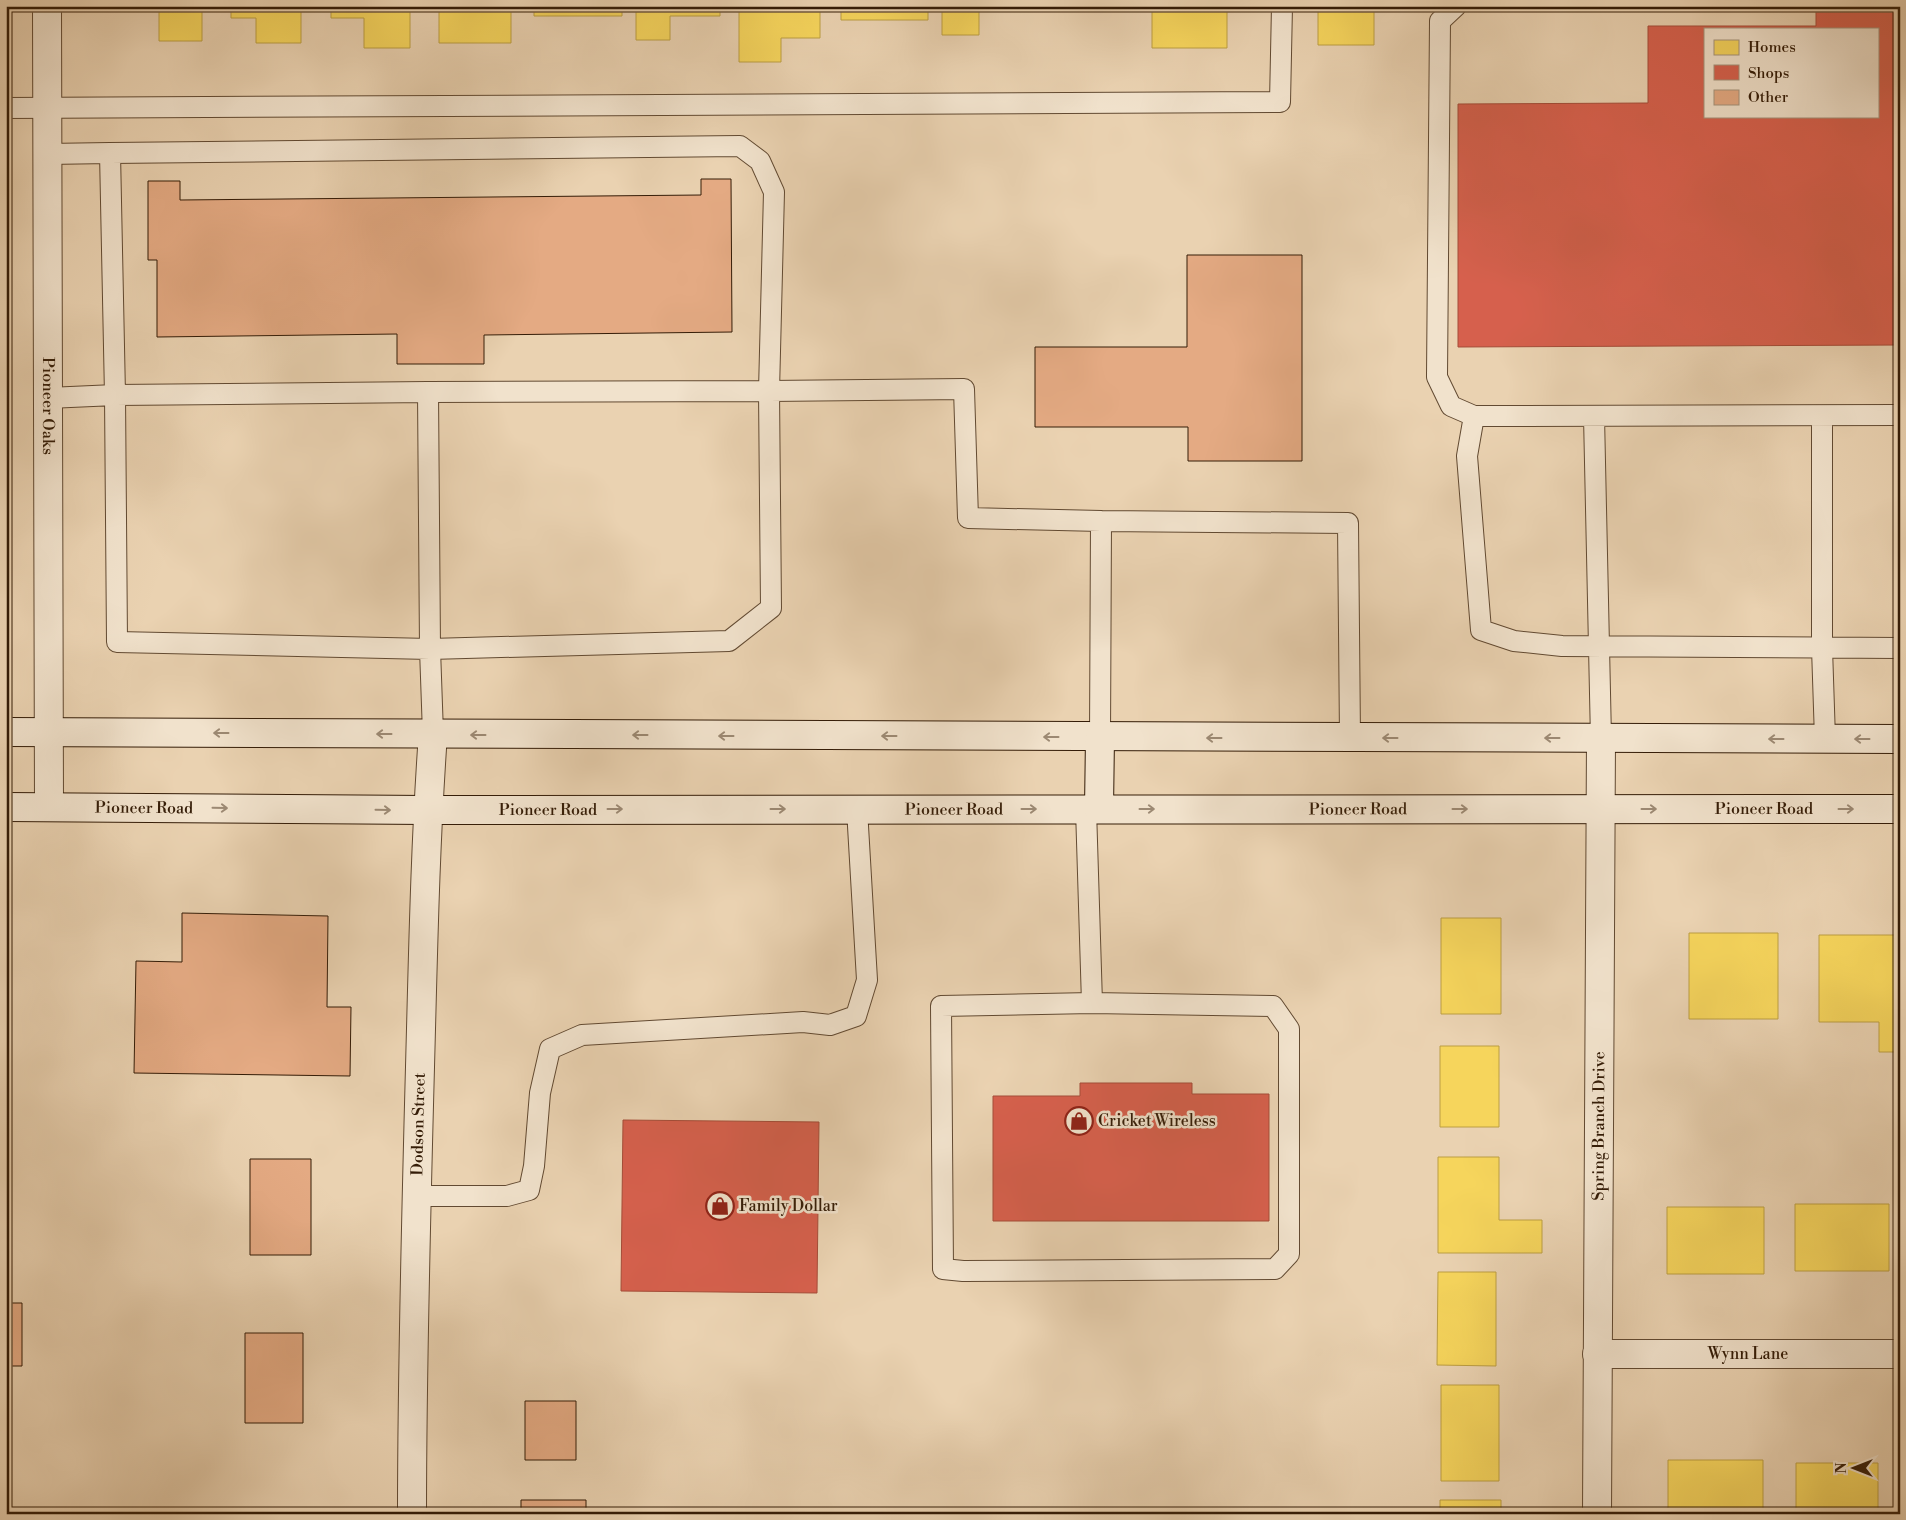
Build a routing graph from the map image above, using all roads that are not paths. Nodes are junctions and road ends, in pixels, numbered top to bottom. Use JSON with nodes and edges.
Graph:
{"nodes":[{"id":1,"x":47,"y":6,"type":"edge"},
{"id":2,"x":1282,"y":6,"type":"edge"},
{"id":3,"x":1456,"y":6,"type":"edge"},
{"id":4,"x":6,"y":108,"type":"edge"},
{"id":5,"x":47,"y":108,"type":"junction"},
{"id":6,"x":110,"y":153,"type":"junction"},
{"id":7,"x":47,"y":154,"type":"junction"},
{"id":8,"x":769,"y":390,"type":"junction"},
{"id":9,"x":428,"y":392,"type":"junction"},
{"id":10,"x":115,"y":395,"type":"junction"},
{"id":11,"x":48,"y":398,"type":"junction"},
{"id":12,"x":1900,"y":415,"type":"edge"},
{"id":13,"x":1474,"y":416,"type":"junction"},
{"id":14,"x":1594,"y":416,"type":"junction"},
{"id":15,"x":1822,"y":416,"type":"junction"},
{"id":16,"x":1101,"y":521,"type":"junction"},
{"id":17,"x":1598,"y":646,"type":"junction"},
{"id":18,"x":1822,"y":648,"type":"junction"},
{"id":19,"x":1900,"y":648,"type":"edge"},
{"id":20,"x":430,"y":650,"type":"junction"},
{"id":21,"x":6,"y":732,"type":"edge"},
{"id":22,"x":48,"y":732,"type":"junction"},
{"id":23,"x":432,"y":734,"type":"junction"},
{"id":24,"x":1100,"y":737,"type":"junction"},
{"id":25,"x":1350,"y":738,"type":"junction"},
{"id":26,"x":1601,"y":739,"type":"junction"},
{"id":27,"x":1825,"y":739,"type":"junction"},
{"id":28,"x":1900,"y":739,"type":"edge"},
{"id":29,"x":49,"y":806,"type":"junction"},
{"id":30,"x":6,"y":807,"type":"edge"},
{"id":31,"x":857,"y":809,"type":"junction"},
{"id":32,"x":1900,"y":809,"type":"edge"},
{"id":33,"x":428,"y":810,"type":"junction"},
{"id":34,"x":1092,"y":810,"type":"junction"},
{"id":35,"x":1600,"y":810,"type":"junction"},
{"id":36,"x":1092,"y":1003,"type":"junction"},
{"id":37,"x":417,"y":1196,"type":"junction"},
{"id":38,"x":1597,"y":1354,"type":"junction"},
{"id":39,"x":1900,"y":1354,"type":"edge"},
{"id":40,"x":412,"y":1514,"type":"edge"},
{"id":41,"x":1597,"y":1514,"type":"edge"}],
"edges":[{"from":1,"to":5,"type":"main road","name":"Pioneer Oaks"},
{"from":2,"to":5,"type":"lane"},
{"from":3,"to":13,"type":"lane"},
{"from":4,"to":5,"type":"lane"},
{"from":5,"to":7,"type":"main road","name":"Pioneer Oaks"},
{"from":6,"to":7,"type":"lane"},
{"from":6,"to":8,"type":"lane"},
{"from":6,"to":10,"type":"lane"},
{"from":7,"to":11,"type":"main road","name":"Pioneer Oaks"},
{"from":8,"to":9,"type":"lane"},
{"from":8,"to":16,"type":"lane"},
{"from":8,"to":20,"type":"lane"},
{"from":9,"to":10,"type":"lane"},
{"from":9,"to":20,"type":"lane"},
{"from":10,"to":11,"type":"lane"},
{"from":10,"to":20,"type":"lane"},
{"from":11,"to":22,"type":"main road","name":"Pioneer Oaks"},
{"from":12,"to":15,"type":"lane"},
{"from":13,"to":14,"type":"lane"},
{"from":13,"to":17,"type":"lane"},
{"from":14,"to":15,"type":"lane"},
{"from":14,"to":17,"type":"lane"},
{"from":15,"to":18,"type":"lane"},
{"from":16,"to":24,"type":"lane"},
{"from":16,"to":25,"type":"lane"},
{"from":17,"to":18,"type":"lane"},
{"from":17,"to":26,"type":"lane"},
{"from":18,"to":19,"type":"lane"},
{"from":18,"to":27,"type":"lane"},
{"from":20,"to":23,"type":"lane"},
{"from":21,"to":22,"type":"main road"},
{"from":23,"to":22,"type":"main road","one_way":true},
{"from":22,"to":29,"type":"main road","name":"Pioneer Oaks"},
{"from":24,"to":23,"type":"main road","one_way":true},
{"from":23,"to":33,"type":"main road","name":"Dodson Street"},
{"from":25,"to":24,"type":"main road","one_way":true},
{"from":24,"to":34,"type":"main road"},
{"from":26,"to":25,"type":"main road","one_way":true},
{"from":27,"to":26,"type":"main road","one_way":true},
{"from":26,"to":35,"type":"main road","name":"Spring Branch Drive"},
{"from":28,"to":27,"type":"main road","one_way":true},
{"from":29,"to":30,"type":"main road","name":"Pioneer Road"},
{"from":29,"to":33,"type":"main road","name":"Pioneer Road","one_way":true},
{"from":33,"to":31,"type":"main road","name":"Pioneer Road","one_way":true},
{"from":31,"to":34,"type":"main road","name":"Pioneer Road","one_way":true},
{"from":31,"to":37,"type":"lane"},
{"from":35,"to":32,"type":"main road","name":"Pioneer Road","one_way":true},
{"from":33,"to":37,"type":"main road","name":"Dodson Street"},
{"from":34,"to":35,"type":"main road","name":"Pioneer Road","one_way":true},
{"from":34,"to":36,"type":"lane"},
{"from":35,"to":38,"type":"main road","name":"Spring Branch Drive"},
{"from":36,"to":36,"type":"lane"},
{"from":37,"to":40,"type":"main road","name":"Dodson Street"},
{"from":38,"to":39,"type":"main road","name":"Wynn Lane"},
{"from":38,"to":41,"type":"main road","name":"Spring Branch Drive"}]}
